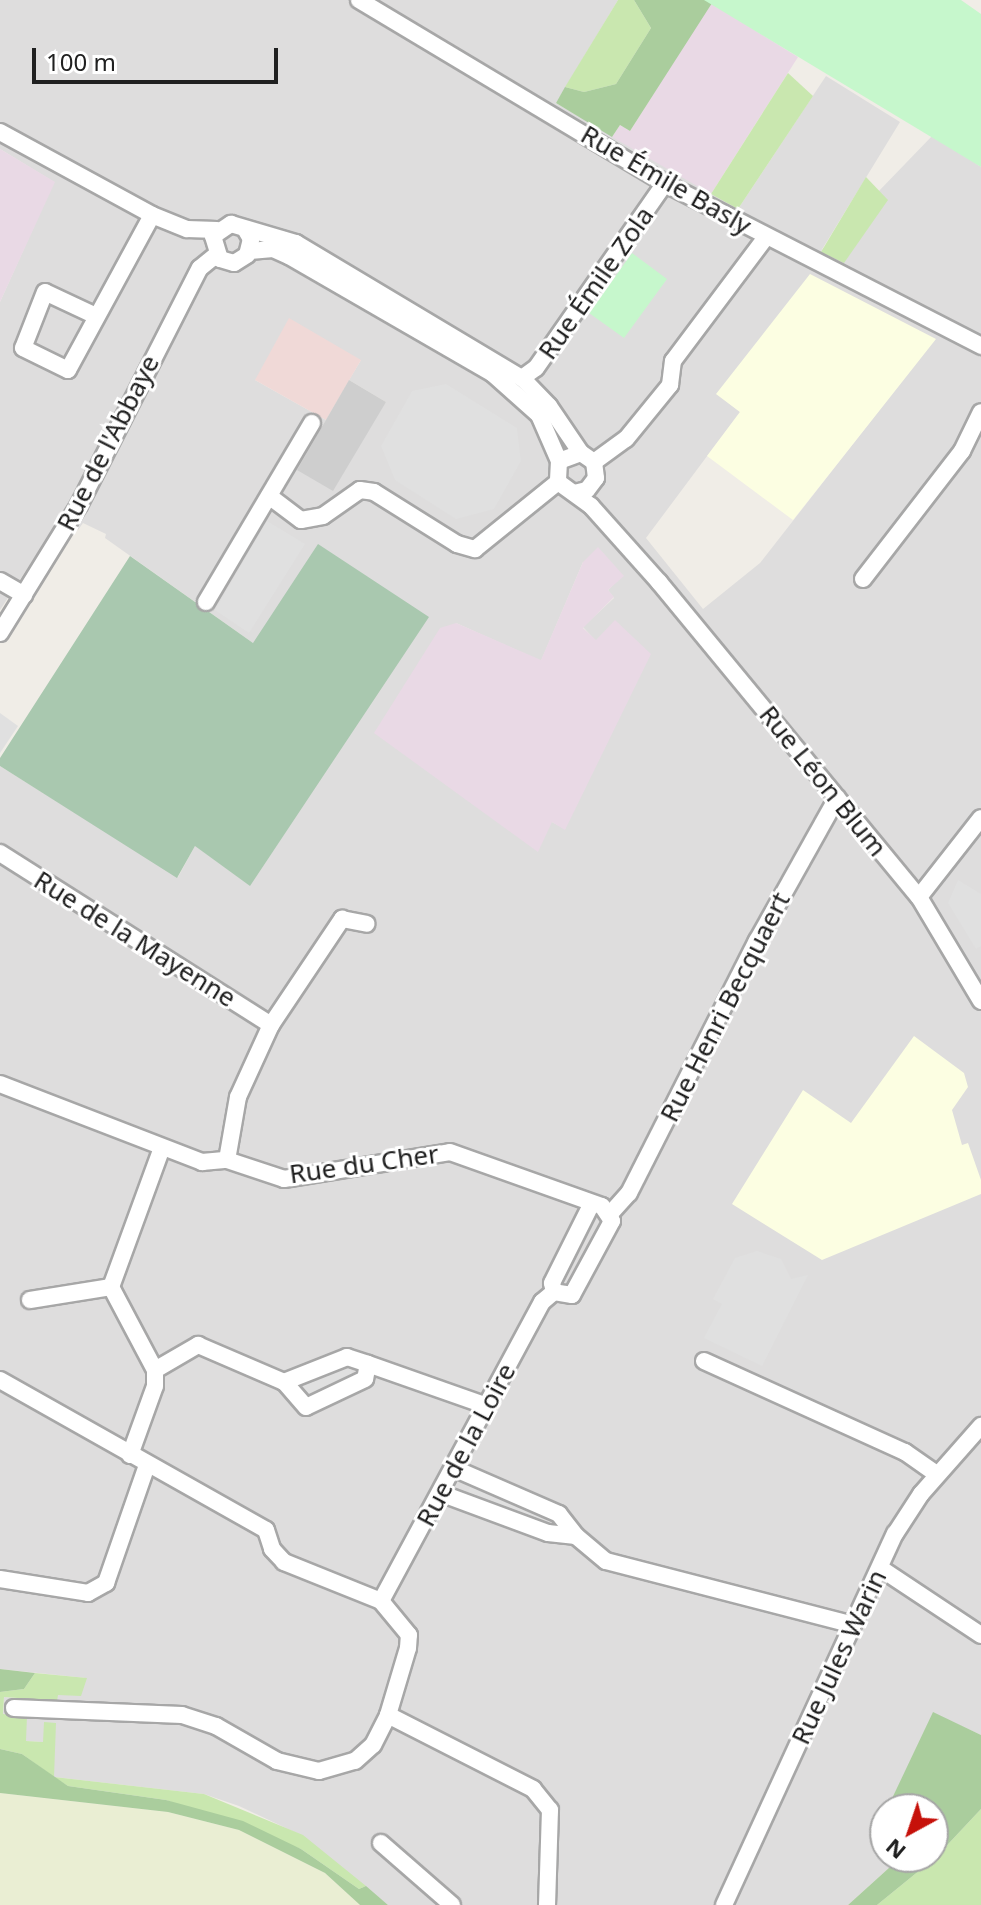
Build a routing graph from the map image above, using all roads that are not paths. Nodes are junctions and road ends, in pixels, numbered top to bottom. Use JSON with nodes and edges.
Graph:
{"nodes":[{"id":1,"x":359,"y":0,"type":"edge"},
{"id":2,"x":0,"y":132,"type":"edge"},
{"id":3,"x":665,"y":183,"type":"junction"},
{"id":4,"x":152,"y":215,"type":"junction"},
{"id":5,"x":187,"y":229,"type":"junction"},
{"id":6,"x":245,"y":229,"type":"junction"},
{"id":7,"x":217,"y":230,"type":"junction"},
{"id":8,"x":766,"y":237,"type":"junction"},
{"id":9,"x":250,"y":251,"type":"junction"},
{"id":10,"x":214,"y":252,"type":"junction"},
{"id":11,"x":96,"y":316,"type":"junction"},
{"id":12,"x":981,"y":346,"type":"edge"},
{"id":13,"x":522,"y":378,"type":"junction"},
{"id":14,"x":981,"y":412,"type":"edge"},
{"id":15,"x":312,"y":423,"type":"dead end"},
{"id":16,"x":588,"y":458,"type":"junction"},
{"id":17,"x":559,"y":461,"type":"junction"},
{"id":18,"x":558,"y":482,"type":"junction"},
{"id":19,"x":593,"y":485,"type":"junction"},
{"id":20,"x":574,"y":493,"type":"junction"},
{"id":21,"x":269,"y":496,"type":"junction"},
{"id":22,"x":650,"y":572,"type":"junction"},
{"id":23,"x":863,"y":579,"type":"dead end"},
{"id":24,"x":0,"y":581,"type":"edge"},
{"id":25,"x":24,"y":595,"type":"junction"},
{"id":26,"x":206,"y":602,"type":"dead end"},
{"id":27,"x":0,"y":633,"type":"edge"},
{"id":28,"x":837,"y":798,"type":"junction"},
{"id":29,"x":981,"y":818,"type":"edge"},
{"id":30,"x":0,"y":853,"type":"edge"},
{"id":31,"x":919,"y":897,"type":"junction"},
{"id":32,"x":367,"y":924,"type":"dead end"},
{"id":33,"x":981,"y":1001,"type":"edge"},
{"id":34,"x":271,"y":1025,"type":"junction"},
{"id":35,"x":0,"y":1084,"type":"edge"},
{"id":36,"x":162,"y":1148,"type":"junction"},
{"id":37,"x":227,"y":1160,"type":"junction"},
{"id":38,"x":592,"y":1203,"type":"junction"},
{"id":39,"x":610,"y":1214,"type":"junction"},
{"id":40,"x":111,"y":1287,"type":"junction"},
{"id":41,"x":554,"y":1292,"type":"junction"},
{"id":42,"x":30,"y":1300,"type":"dead end"},
{"id":43,"x":704,"y":1361,"type":"dead end"},
{"id":44,"x":368,"y":1364,"type":"junction"},
{"id":45,"x":155,"y":1370,"type":"junction"},
{"id":46,"x":0,"y":1380,"type":"edge"},
{"id":47,"x":284,"y":1382,"type":"junction"},
{"id":48,"x":487,"y":1406,"type":"junction"},
{"id":49,"x":981,"y":1426,"type":"edge"},
{"id":50,"x":130,"y":1455,"type":"junction"},
{"id":51,"x":147,"y":1465,"type":"junction"},
{"id":52,"x":453,"y":1468,"type":"junction"},
{"id":53,"x":937,"y":1474,"type":"junction"},
{"id":54,"x":440,"y":1493,"type":"junction"},
{"id":55,"x":576,"y":1536,"type":"junction"},
{"id":56,"x":880,"y":1568,"type":"junction"},
{"id":57,"x":0,"y":1579,"type":"edge"},
{"id":58,"x":381,"y":1601,"type":"junction"},
{"id":59,"x":853,"y":1625,"type":"junction"},
{"id":60,"x":981,"y":1635,"type":"edge"},
{"id":61,"x":14,"y":1708,"type":"dead end"},
{"id":62,"x":388,"y":1715,"type":"junction"},
{"id":63,"x":381,"y":1843,"type":"dead end"},
{"id":64,"x":452,"y":1905,"type":"edge"},
{"id":65,"x":547,"y":1905,"type":"edge"},
{"id":66,"x":724,"y":1905,"type":"edge"}],
"edges":[{"from":1,"to":3,"type":"street","name":"Rue Émile Basly"},
{"from":2,"to":4,"type":"street"},
{"from":3,"to":8,"type":"street","name":"Rue Émile Basly"},
{"from":3,"to":13,"type":"street","name":"Rue Émile Zola"},
{"from":4,"to":5,"type":"street"},
{"from":4,"to":11,"type":"street"},
{"from":5,"to":7,"type":"street"},
{"from":5,"to":10,"type":"street"},
{"from":6,"to":7,"type":"street"},
{"from":6,"to":9,"type":"street"},
{"from":6,"to":13,"type":"street"},
{"from":7,"to":10,"type":"street"},
{"from":8,"to":12,"type":"street","name":"Rue Émile Basly"},
{"from":8,"to":16,"type":"street"},
{"from":9,"to":10,"type":"street"},
{"from":9,"to":17,"type":"street"},
{"from":10,"to":25,"type":"street","name":"Rue de l'Abbaye"},
{"from":11,"to":11,"type":"street"},
{"from":13,"to":16,"type":"street"},
{"from":14,"to":23,"type":"street"},
{"from":15,"to":21,"type":"street"},
{"from":16,"to":17,"type":"street"},
{"from":16,"to":19,"type":"street"},
{"from":17,"to":18,"type":"street"},
{"from":18,"to":20,"type":"street","name":"Rue Léon Blum"},
{"from":18,"to":21,"type":"street"},
{"from":19,"to":20,"type":"street"},
{"from":19,"to":22,"type":"street","name":"Rue Léon Blum"},
{"from":20,"to":22,"type":"street","name":"Rue Léon Blum"},
{"from":21,"to":26,"type":"street"},
{"from":22,"to":28,"type":"street","name":"Rue Léon Blum"},
{"from":24,"to":25,"type":"street"},
{"from":25,"to":27,"type":"street","name":"Rue de l'Abbaye"},
{"from":28,"to":31,"type":"street","name":"Rue Léon Blum"},
{"from":28,"to":39,"type":"street","name":"Rue Henri Becquaert"},
{"from":29,"to":31,"type":"street"},
{"from":30,"to":34,"type":"street","name":"Rue de la Mayenne"},
{"from":31,"to":33,"type":"street","name":"Rue Léon Blum"},
{"from":32,"to":34,"type":"street"},
{"from":34,"to":37,"type":"street"},
{"from":35,"to":36,"type":"street","name":"Rue du Cher"},
{"from":36,"to":37,"type":"street","name":"Rue du Cher"},
{"from":36,"to":40,"type":"street"},
{"from":37,"to":38,"type":"street","name":"Rue du Cher"},
{"from":38,"to":39,"type":"street"},
{"from":38,"to":41,"type":"street","name":"Rue de la Loire"},
{"from":39,"to":41,"type":"street","name":"Rue de la Loire"},
{"from":40,"to":42,"type":"street"},
{"from":40,"to":45,"type":"street"},
{"from":41,"to":48,"type":"street","name":"Rue de la Loire"},
{"from":43,"to":53,"type":"street"},
{"from":44,"to":47,"type":"street"},
{"from":44,"to":47,"type":"street"},
{"from":44,"to":48,"type":"street"},
{"from":45,"to":47,"type":"street"},
{"from":45,"to":50,"type":"street"},
{"from":46,"to":50,"type":"street"},
{"from":48,"to":52,"type":"street","name":"Rue de la Loire"},
{"from":49,"to":53,"type":"street","name":"Rue Jules Warin"},
{"from":50,"to":51,"type":"street"},
{"from":51,"to":57,"type":"street"},
{"from":51,"to":58,"type":"street"},
{"from":52,"to":54,"type":"street","name":"Rue de la Loire"},
{"from":52,"to":55,"type":"street"},
{"from":53,"to":56,"type":"street","name":"Rue Jules Warin"},
{"from":54,"to":55,"type":"street"},
{"from":54,"to":58,"type":"street","name":"Rue de la Loire"},
{"from":55,"to":59,"type":"street"},
{"from":56,"to":59,"type":"street","name":"Rue Jules Warin"},
{"from":56,"to":60,"type":"street"},
{"from":58,"to":62,"type":"street"},
{"from":59,"to":66,"type":"street","name":"Rue Jules Warin"},
{"from":61,"to":62,"type":"street"},
{"from":62,"to":65,"type":"street"},
{"from":63,"to":64,"type":"street"}]}
